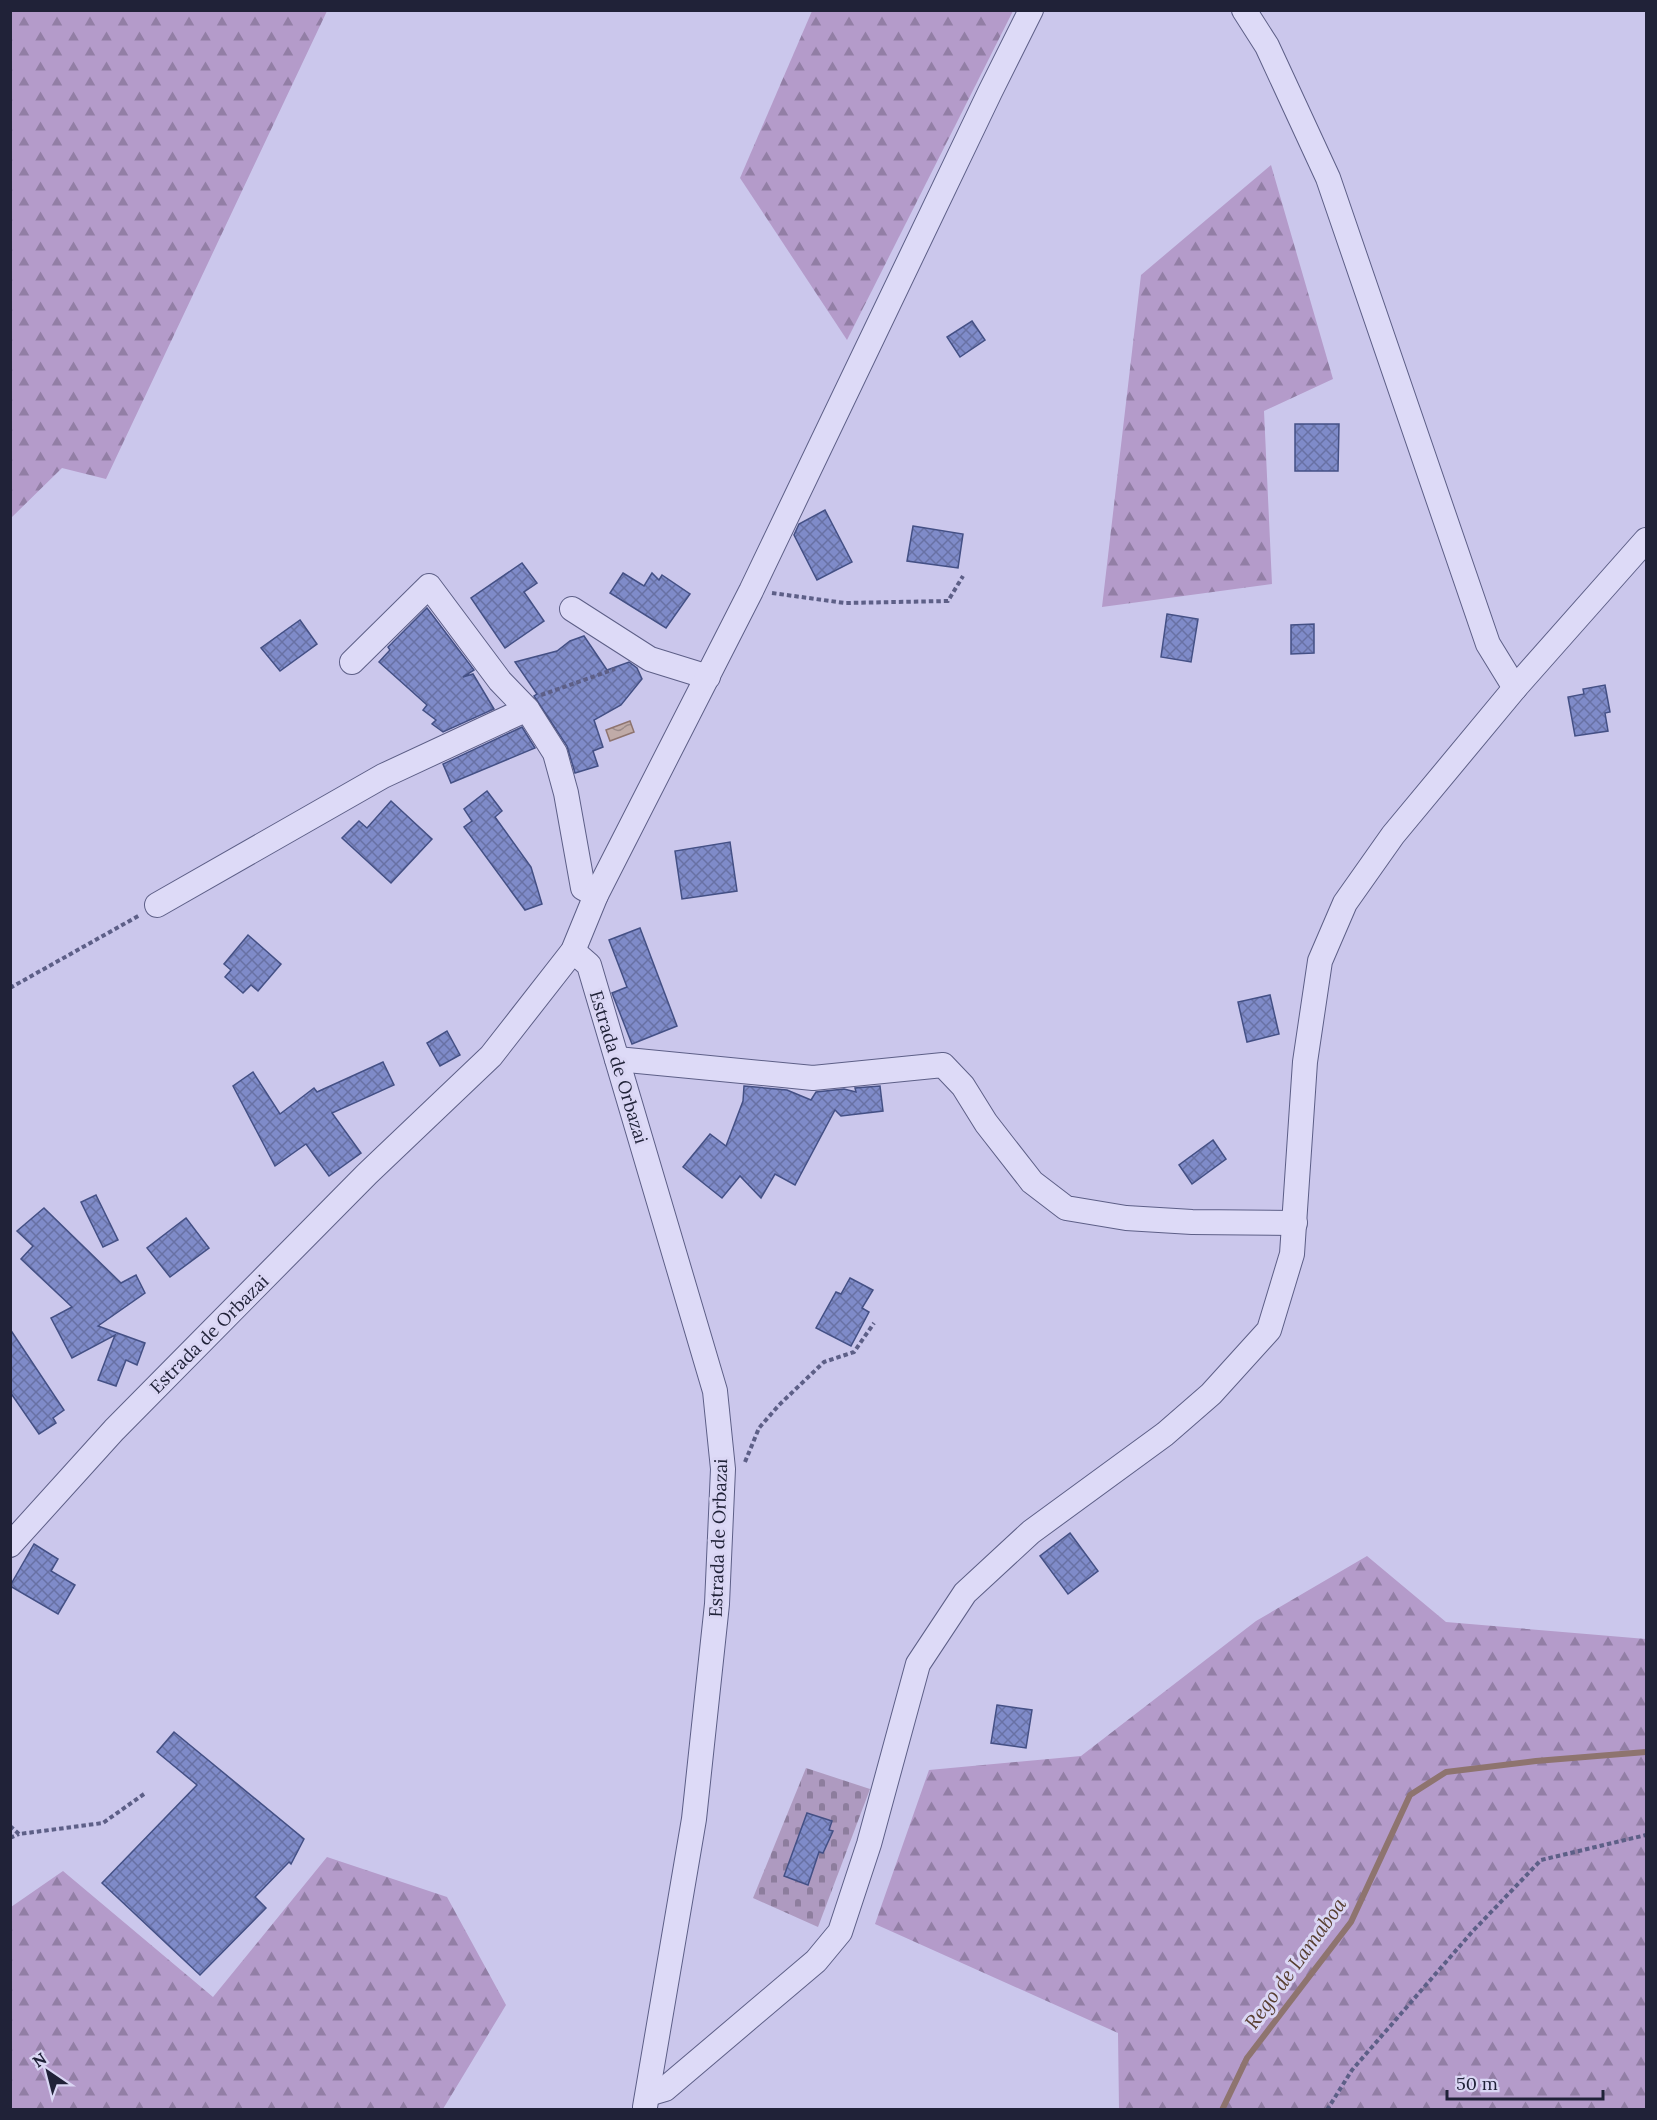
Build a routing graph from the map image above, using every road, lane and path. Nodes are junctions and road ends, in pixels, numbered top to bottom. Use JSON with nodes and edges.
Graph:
{"nodes":[{"id":1,"x":1031,"y":10,"type":"edge"},
{"id":2,"x":1244,"y":10,"type":"edge"},
{"id":3,"x":1647,"y":540,"type":"edge"},
{"id":4,"x":963,"y":576,"type":"dead end"},
{"id":5,"x":751,"y":591,"type":"junction"},
{"id":6,"x":572,"y":609,"type":"dead end"},
{"id":7,"x":352,"y":662,"type":"dead end"},
{"id":8,"x":615,"y":669,"type":"dead end"},
{"id":9,"x":708,"y":677,"type":"junction"},
{"id":10,"x":1515,"y":688,"type":"junction"},
{"id":11,"x":524,"y":705,"type":"junction"},
{"id":12,"x":596,"y":895,"type":"junction"},
{"id":13,"x":157,"y":906,"type":"joint"},
{"id":14,"x":573,"y":951,"type":"junction"},
{"id":15,"x":10,"y":988,"type":"edge"},
{"id":16,"x":617,"y":1059,"type":"junction"},
{"id":17,"x":1295,"y":1223,"type":"junction"},
{"id":18,"x":874,"y":1323,"type":"dead end"},
{"id":19,"x":743,"y":1466,"type":"dead end"},
{"id":20,"x":10,"y":1545,"type":"edge"},
{"id":21,"x":144,"y":1794,"type":"dead end"},
{"id":22,"x":10,"y":1826,"type":"edge"},
{"id":23,"x":19,"y":1834,"type":"junction"},
{"id":24,"x":1647,"y":1835,"type":"edge"},
{"id":25,"x":10,"y":1838,"type":"edge"},
{"id":26,"x":654,"y":2059,"type":"junction"},
{"id":27,"x":689,"y":2069,"type":"junction"},
{"id":28,"x":646,"y":2102,"type":"edge"},
{"id":29,"x":1327,"y":2109,"type":"edge"}],
"edges":[{"from":1,"to":5,"type":"street","name":"Estrada de Orbazai"},
{"from":2,"to":10,"type":"street"},
{"from":3,"to":10,"type":"street"},
{"from":4,"to":5,"type":"path"},
{"from":5,"to":9,"type":"street","name":"Estrada de Orbazai"},
{"from":6,"to":9,"type":"street"},
{"from":7,"to":11,"type":"street"},
{"from":8,"to":11,"type":"path"},
{"from":9,"to":12,"type":"street","name":"Estrada de Orbazai"},
{"from":10,"to":17,"type":"street"},
{"from":11,"to":12,"type":"street"},
{"from":11,"to":13,"type":"street"},
{"from":12,"to":14,"type":"street","name":"Estrada de Orbazai"},
{"from":13,"to":15,"type":"path"},
{"from":14,"to":16,"type":"street","name":"Estrada de Orbazai"},
{"from":14,"to":20,"type":"street","name":"Estrada de Orbazai"},
{"from":16,"to":17,"type":"street"},
{"from":16,"to":26,"type":"street","name":"Estrada de Orbazai"},
{"from":17,"to":27,"type":"street"},
{"from":18,"to":19,"type":"path"},
{"from":21,"to":23,"type":"path"},
{"from":22,"to":23,"type":"path"},
{"from":23,"to":25,"type":"path"},
{"from":24,"to":29,"type":"path"},
{"from":26,"to":27,"type":"street"},
{"from":26,"to":28,"type":"street","name":"Estrada de Orbazai"},
{"from":27,"to":28,"type":"street"}]}
